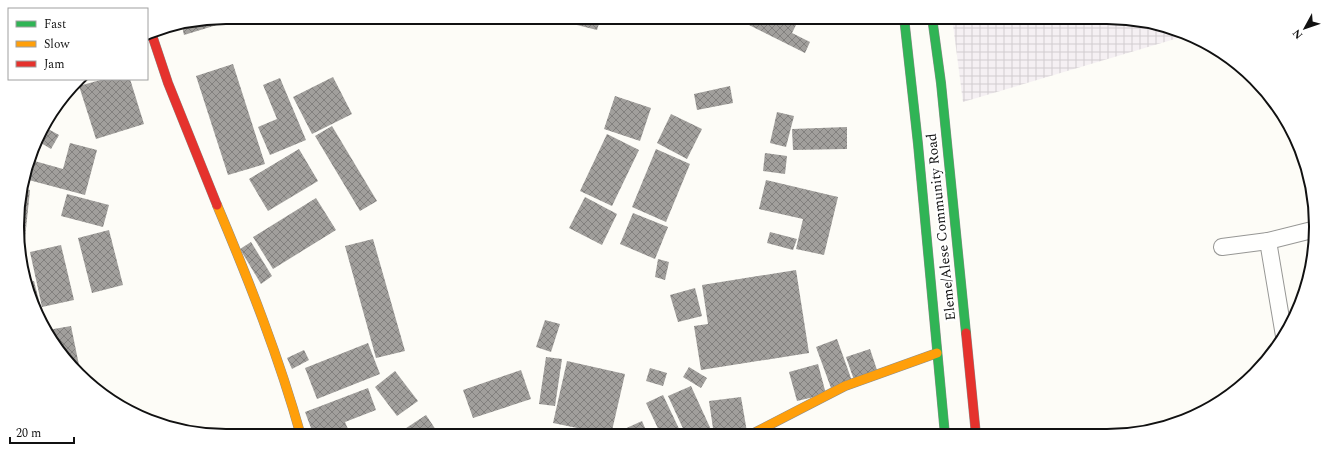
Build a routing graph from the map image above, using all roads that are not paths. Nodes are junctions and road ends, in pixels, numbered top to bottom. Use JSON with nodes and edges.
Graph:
{"nodes":[{"id":1,"x":905,"y":24,"type":"edge"},
{"id":2,"x":933,"y":24,"type":"edge"},
{"id":3,"x":153,"y":38,"type":"edge"},
{"id":4,"x":1309,"y":231,"type":"edge"},
{"id":5,"x":1268,"y":241,"type":"junction"},
{"id":6,"x":1222,"y":247,"type":"dead end"},
{"id":7,"x":1282,"y":327,"type":"edge"},
{"id":8,"x":938,"y":353,"type":"junction"},
{"id":9,"x":300,"y":429,"type":"edge"},
{"id":10,"x":762,"y":429,"type":"edge"},
{"id":11,"x":944,"y":429,"type":"edge"},
{"id":12,"x":976,"y":429,"type":"edge"}],
"edges":[{"from":1,"to":8,"type":"main road","name":"Eleme/Alese Community Road"},
{"from":2,"to":12,"type":"main road","name":"Eleme/Alese Community Road"},
{"from":3,"to":9,"type":"main road"},
{"from":4,"to":5,"type":"street"},
{"from":5,"to":6,"type":"street"},
{"from":5,"to":7,"type":"street"},
{"from":8,"to":10,"type":"main road"},
{"from":8,"to":11,"type":"main road","name":"Eleme/Alese Community Road"}]}
